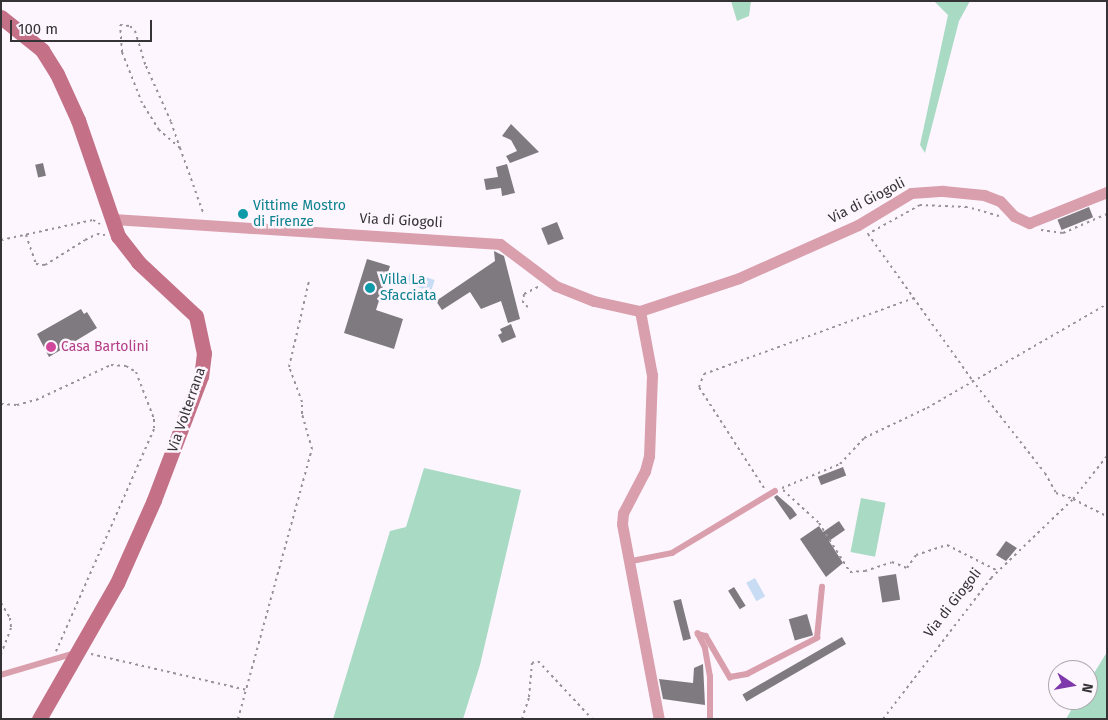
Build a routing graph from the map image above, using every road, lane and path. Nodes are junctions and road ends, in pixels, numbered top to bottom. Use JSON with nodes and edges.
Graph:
{"nodes":[{"id":1,"x":1,"y":17,"type":"edge"},
{"id":2,"x":180,"y":148,"type":"junction"},
{"id":3,"x":1107,"y":192,"type":"edge"},
{"id":4,"x":1107,"y":214,"type":"edge"},
{"id":5,"x":1002,"y":217,"type":"dead end"},
{"id":6,"x":113,"y":219,"type":"junction"},
{"id":7,"x":207,"y":224,"type":"junction"},
{"id":8,"x":1040,"y":230,"type":"dead end"},
{"id":9,"x":26,"y":235,"type":"junction"},
{"id":10,"x":1,"y":240,"type":"edge"},
{"id":11,"x":547,"y":279,"type":"junction"},
{"id":12,"x":309,"y":281,"type":"dead end"},
{"id":13,"x":914,"y":298,"type":"junction"},
{"id":14,"x":1107,"y":304,"type":"edge"},
{"id":15,"x":528,"y":307,"type":"dead end"},
{"id":16,"x":640,"y":311,"type":"junction"},
{"id":17,"x":972,"y":380,"type":"junction"},
{"id":18,"x":1,"y":404,"type":"edge"},
{"id":19,"x":1107,"y":456,"type":"edge"},
{"id":20,"x":778,"y":490,"type":"junction"},
{"id":21,"x":769,"y":495,"type":"junction"},
{"id":22,"x":1073,"y":499,"type":"junction"},
{"id":23,"x":1107,"y":516,"type":"edge"},
{"id":24,"x":632,"y":561,"type":"junction"},
{"id":25,"x":998,"y":571,"type":"junction"},
{"id":26,"x":822,"y":587,"type":"dead end"},
{"id":27,"x":1,"y":603,"type":"edge"},
{"id":28,"x":77,"y":653,"type":"junction"},
{"id":29,"x":1,"y":654,"type":"edge"},
{"id":30,"x":52,"y":660,"type":"junction"},
{"id":31,"x":1,"y":675,"type":"edge"},
{"id":32,"x":247,"y":690,"type":"junction"},
{"id":33,"x":39,"y":719,"type":"edge"},
{"id":34,"x":238,"y":719,"type":"edge"},
{"id":35,"x":522,"y":719,"type":"edge"},
{"id":36,"x":592,"y":719,"type":"edge"},
{"id":37,"x":659,"y":719,"type":"edge"},
{"id":38,"x":710,"y":719,"type":"edge"},
{"id":39,"x":883,"y":719,"type":"edge"}],
"edges":[{"from":1,"to":6,"type":"main road","name":"Via Volterrana"},
{"from":2,"to":2,"type":"path"},
{"from":2,"to":7,"type":"path"},
{"from":3,"to":16,"type":"street","name":"Via di Giogoli"},
{"from":4,"to":8,"type":"path"},
{"from":5,"to":13,"type":"path"},
{"from":6,"to":7,"type":"street","name":"Via di Giogoli"},
{"from":6,"to":28,"type":"main road","name":"Via Volterrana"},
{"from":7,"to":11,"type":"street","name":"Via di Giogoli"},
{"from":9,"to":9,"type":"path"},
{"from":9,"to":10,"type":"path"},
{"from":11,"to":15,"type":"path"},
{"from":11,"to":16,"type":"street","name":"Via di Giogoli"},
{"from":12,"to":32,"type":"path"},
{"from":13,"to":17,"type":"path"},
{"from":13,"to":21,"type":"path"},
{"from":14,"to":17,"type":"path"},
{"from":16,"to":24,"type":"street"},
{"from":17,"to":20,"type":"path"},
{"from":17,"to":22,"type":"path"},
{"from":18,"to":30,"type":"path"},
{"from":19,"to":22,"type":"path","name":"Via di Giogoli"},
{"from":20,"to":21,"type":"lane"},
{"from":20,"to":25,"type":"path"},
{"from":21,"to":24,"type":"lane"},
{"from":22,"to":23,"type":"path"},
{"from":22,"to":25,"type":"path","name":"Via di Giogoli"},
{"from":24,"to":37,"type":"street"},
{"from":25,"to":39,"type":"path","name":"Via di Giogoli"},
{"from":26,"to":38,"type":"lane"},
{"from":27,"to":29,"type":"path"},
{"from":28,"to":30,"type":"lane"},
{"from":28,"to":32,"type":"path"},
{"from":28,"to":33,"type":"main road","name":"Via Volterrana"},
{"from":30,"to":31,"type":"lane"},
{"from":32,"to":34,"type":"path"},
{"from":35,"to":36,"type":"path"}]}
